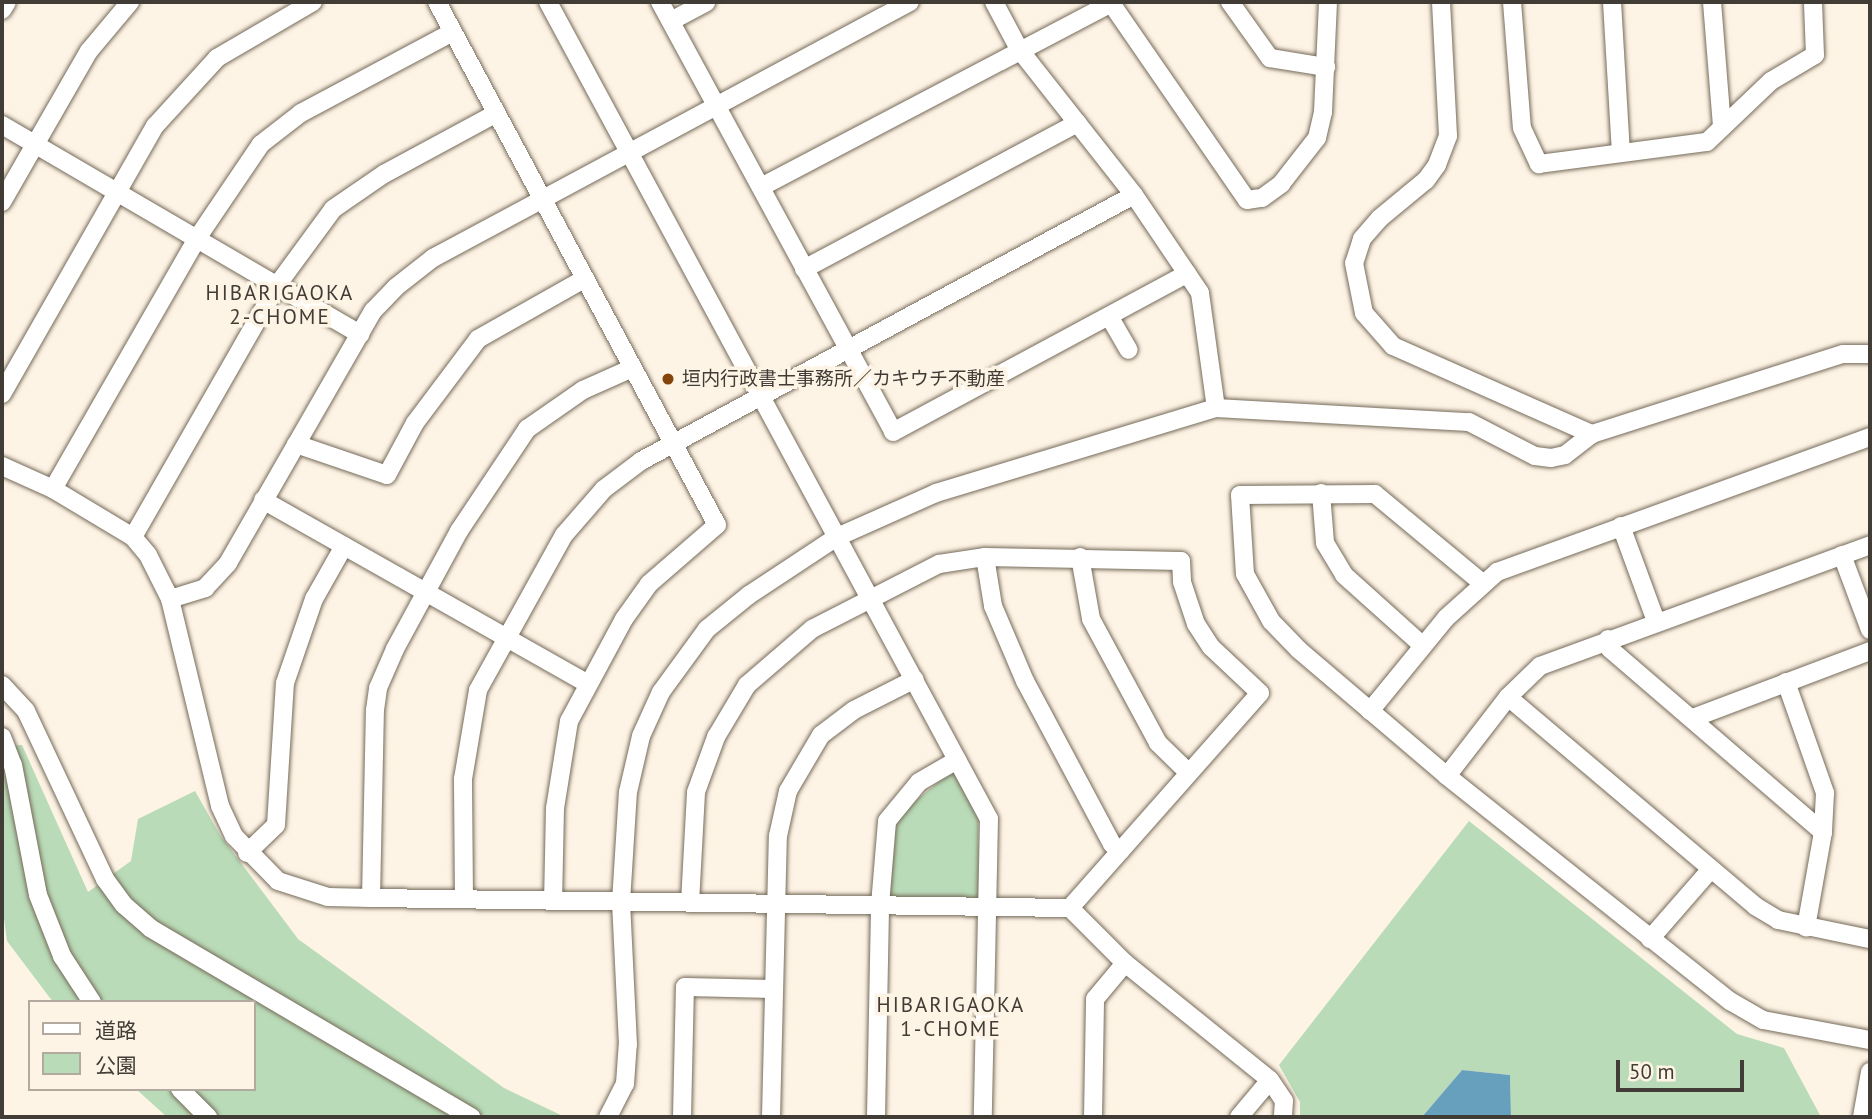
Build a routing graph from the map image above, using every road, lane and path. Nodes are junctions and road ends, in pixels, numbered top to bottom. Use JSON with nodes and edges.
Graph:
{"nodes":[{"id":1,"x":6,"y":2,"type":"edge"},
{"id":2,"x":130,"y":2,"type":"edge"},
{"id":3,"x":313,"y":2,"type":"edge"},
{"id":4,"x":437,"y":2,"type":"edge"},
{"id":5,"x":548,"y":2,"type":"edge"},
{"id":6,"x":660,"y":2,"type":"edge"},
{"id":7,"x":706,"y":2,"type":"edge"},
{"id":8,"x":910,"y":2,"type":"edge"},
{"id":9,"x":994,"y":2,"type":"edge"},
{"id":10,"x":1112,"y":2,"type":"edge"},
{"id":11,"x":1230,"y":2,"type":"edge"},
{"id":12,"x":1328,"y":2,"type":"edge"},
{"id":13,"x":1441,"y":2,"type":"edge"},
{"id":14,"x":1512,"y":2,"type":"edge"},
{"id":15,"x":1612,"y":2,"type":"edge"},
{"id":16,"x":1712,"y":2,"type":"edge"},
{"id":17,"x":1813,"y":2,"type":"edge"},
{"id":18,"x":2,"y":10,"type":"edge"},
{"id":19,"x":671,"y":21,"type":"junction"},
{"id":20,"x":453,"y":32,"type":"junction"},
{"id":21,"x":1019,"y":49,"type":"junction"},
{"id":22,"x":1326,"y":66,"type":"junction"},
{"id":23,"x":716,"y":107,"type":"junction"},
{"id":24,"x":497,"y":113,"type":"junction"},
{"id":25,"x":1077,"y":123,"type":"junction"},
{"id":26,"x":2,"y":125,"type":"edge"},
{"id":27,"x":1723,"y":126,"type":"junction"},
{"id":28,"x":35,"y":145,"type":"junction"},
{"id":29,"x":630,"y":153,"type":"junction"},
{"id":30,"x":1621,"y":153,"type":"junction"},
{"id":31,"x":761,"y":187,"type":"junction"},
{"id":32,"x":118,"y":192,"type":"junction"},
{"id":33,"x":1134,"y":195,"type":"junction"},
{"id":34,"x":543,"y":200,"type":"junction"},
{"id":35,"x":2,"y":202,"type":"edge"},
{"id":36,"x":198,"y":237,"type":"junction"},
{"id":37,"x":804,"y":269,"type":"junction"},
{"id":38,"x":1187,"y":274,"type":"junction"},
{"id":39,"x":584,"y":279,"type":"junction"},
{"id":40,"x":278,"y":284,"type":"junction"},
{"id":41,"x":1109,"y":316,"type":"junction"},
{"id":42,"x":360,"y":334,"type":"junction"},
{"id":43,"x":1129,"y":349,"type":"dead end"},
{"id":44,"x":848,"y":352,"type":"junction"},
{"id":45,"x":1870,"y":354,"type":"edge"},
{"id":46,"x":631,"y":369,"type":"junction"},
{"id":47,"x":2,"y":394,"type":"edge"},
{"id":48,"x":762,"y":400,"type":"junction"},
{"id":49,"x":1216,"y":408,"type":"junction"},
{"id":50,"x":1592,"y":435,"type":"junction"},
{"id":51,"x":1870,"y":437,"type":"edge"},
{"id":52,"x":675,"y":443,"type":"junction"},
{"id":53,"x":296,"y":444,"type":"junction"},
{"id":54,"x":2,"y":466,"type":"edge"},
{"id":55,"x":52,"y":489,"type":"junction"},
{"id":56,"x":1321,"y":493,"type":"junction"},
{"id":57,"x":263,"y":500,"type":"junction"},
{"id":58,"x":1621,"y":526,"type":"junction"},
{"id":59,"x":133,"y":537,"type":"junction"},
{"id":60,"x":835,"y":538,"type":"junction"},
{"id":61,"x":1870,"y":545,"type":"edge"},
{"id":62,"x":344,"y":546,"type":"junction"},
{"id":63,"x":1842,"y":555,"type":"junction"},
{"id":64,"x":985,"y":557,"type":"junction"},
{"id":65,"x":1080,"y":557,"type":"junction"},
{"id":66,"x":1481,"y":582,"type":"junction"},
{"id":67,"x":425,"y":592,"type":"junction"},
{"id":68,"x":871,"y":597,"type":"junction"},
{"id":69,"x":170,"y":599,"type":"junction"},
{"id":70,"x":1656,"y":621,"type":"junction"},
{"id":71,"x":1870,"y":630,"type":"edge"},
{"id":72,"x":506,"y":638,"type":"junction"},
{"id":73,"x":1608,"y":639,"type":"junction"},
{"id":74,"x":1422,"y":645,"type":"junction"},
{"id":75,"x":1870,"y":651,"type":"edge"},
{"id":76,"x":915,"y":679,"type":"junction"},
{"id":77,"x":1786,"y":682,"type":"junction"},
{"id":78,"x":587,"y":683,"type":"junction"},
{"id":79,"x":2,"y":685,"type":"edge"},
{"id":80,"x":1508,"y":697,"type":"junction"},
{"id":81,"x":1370,"y":710,"type":"junction"},
{"id":82,"x":1693,"y":718,"type":"junction"},
{"id":83,"x":2,"y":737,"type":"edge"},
{"id":84,"x":957,"y":760,"type":"junction"},
{"id":85,"x":1188,"y":773,"type":"junction"},
{"id":86,"x":1447,"y":776,"type":"junction"},
{"id":87,"x":1822,"y":832,"type":"junction"},
{"id":88,"x":1121,"y":851,"type":"junction"},
{"id":89,"x":247,"y":853,"type":"junction"},
{"id":90,"x":1711,"y":869,"type":"junction"},
{"id":91,"x":370,"y":898,"type":"junction"},
{"id":92,"x":464,"y":899,"type":"junction"},
{"id":93,"x":553,"y":901,"type":"junction"},
{"id":94,"x":621,"y":902,"type":"junction"},
{"id":95,"x":690,"y":903,"type":"junction"},
{"id":96,"x":776,"y":904,"type":"junction"},
{"id":97,"x":880,"y":905,"type":"junction"},
{"id":98,"x":987,"y":906,"type":"junction"},
{"id":99,"x":1070,"y":908,"type":"junction"},
{"id":100,"x":1806,"y":927,"type":"junction"},
{"id":101,"x":1650,"y":939,"type":"junction"},
{"id":102,"x":1870,"y":939,"type":"edge"},
{"id":103,"x":1125,"y":963,"type":"junction"},
{"id":104,"x":774,"y":989,"type":"junction"},
{"id":105,"x":92,"y":1000,"type":"edge"},
{"id":106,"x":1870,"y":1040,"type":"edge"},
{"id":107,"x":1870,"y":1072,"type":"edge"},
{"id":108,"x":1270,"y":1080,"type":"junction"},
{"id":109,"x":182,"y":1091,"type":"edge"},
{"id":110,"x":613,"y":1116,"type":"edge"},
{"id":111,"x":208,"y":1117,"type":"edge"},
{"id":112,"x":471,"y":1117,"type":"edge"},
{"id":113,"x":682,"y":1117,"type":"edge"},
{"id":114,"x":771,"y":1117,"type":"edge"},
{"id":115,"x":876,"y":1117,"type":"edge"},
{"id":116,"x":983,"y":1117,"type":"edge"},
{"id":117,"x":1093,"y":1117,"type":"edge"},
{"id":118,"x":1239,"y":1117,"type":"edge"},
{"id":119,"x":1283,"y":1117,"type":"edge"},
{"id":120,"x":1862,"y":1117,"type":"edge"}],
"edges":[{"from":1,"to":18,"type":"street"},
{"from":2,"to":28,"type":"street"},
{"from":3,"to":32,"type":"street"},
{"from":4,"to":20,"type":"street"},
{"from":5,"to":29,"type":"street"},
{"from":6,"to":19,"type":"street"},
{"from":7,"to":19,"type":"street"},
{"from":8,"to":23,"type":"street"},
{"from":9,"to":21,"type":"street"},
{"from":10,"to":21,"type":"street"},
{"from":10,"to":22,"type":"street"},
{"from":11,"to":22,"type":"street"},
{"from":12,"to":22,"type":"street"},
{"from":13,"to":50,"type":"street"},
{"from":14,"to":30,"type":"street"},
{"from":15,"to":30,"type":"street"},
{"from":16,"to":27,"type":"street"},
{"from":17,"to":27,"type":"street"},
{"from":19,"to":23,"type":"street"},
{"from":20,"to":24,"type":"street"},
{"from":20,"to":36,"type":"street"},
{"from":21,"to":25,"type":"street"},
{"from":21,"to":31,"type":"street"},
{"from":23,"to":29,"type":"street"},
{"from":23,"to":31,"type":"street"},
{"from":24,"to":34,"type":"street"},
{"from":24,"to":40,"type":"street"},
{"from":25,"to":33,"type":"street"},
{"from":25,"to":37,"type":"street"},
{"from":26,"to":28,"type":"street"},
{"from":27,"to":30,"type":"street"},
{"from":28,"to":32,"type":"street"},
{"from":28,"to":35,"type":"street"},
{"from":29,"to":34,"type":"street"},
{"from":29,"to":48,"type":"street"},
{"from":31,"to":37,"type":"street"},
{"from":32,"to":36,"type":"street"},
{"from":32,"to":47,"type":"street"},
{"from":33,"to":38,"type":"street"},
{"from":33,"to":44,"type":"street"},
{"from":34,"to":39,"type":"street"},
{"from":34,"to":42,"type":"street"},
{"from":36,"to":40,"type":"street"},
{"from":36,"to":55,"type":"street"},
{"from":37,"to":44,"type":"street"},
{"from":38,"to":41,"type":"street"},
{"from":38,"to":49,"type":"street"},
{"from":39,"to":46,"type":"street"},
{"from":39,"to":53,"type":"street"},
{"from":40,"to":42,"type":"street"},
{"from":40,"to":59,"type":"street"},
{"from":41,"to":43,"type":"street"},
{"from":41,"to":44,"type":"street"},
{"from":42,"to":53,"type":"street"},
{"from":44,"to":48,"type":"street"},
{"from":45,"to":50,"type":"street"},
{"from":46,"to":52,"type":"street"},
{"from":46,"to":67,"type":"street"},
{"from":48,"to":52,"type":"street"},
{"from":48,"to":60,"type":"street"},
{"from":49,"to":50,"type":"street"},
{"from":49,"to":60,"type":"street"},
{"from":51,"to":58,"type":"street"},
{"from":52,"to":72,"type":"street"},
{"from":52,"to":78,"type":"street"},
{"from":53,"to":57,"type":"street"},
{"from":54,"to":55,"type":"street"},
{"from":55,"to":59,"type":"street"},
{"from":56,"to":66,"type":"street"},
{"from":56,"to":74,"type":"street"},
{"from":56,"to":81,"type":"street"},
{"from":57,"to":62,"type":"street"},
{"from":57,"to":69,"type":"street"},
{"from":58,"to":66,"type":"street"},
{"from":58,"to":70,"type":"street"},
{"from":59,"to":69,"type":"street"},
{"from":60,"to":68,"type":"street"},
{"from":60,"to":94,"type":"street"},
{"from":61,"to":63,"type":"street"},
{"from":62,"to":67,"type":"street"},
{"from":62,"to":89,"type":"street"},
{"from":63,"to":70,"type":"street"},
{"from":63,"to":71,"type":"street"},
{"from":64,"to":65,"type":"street"},
{"from":64,"to":68,"type":"street"},
{"from":64,"to":88,"type":"street"},
{"from":65,"to":85,"type":"street"},
{"from":65,"to":85,"type":"street"},
{"from":66,"to":74,"type":"street"},
{"from":67,"to":72,"type":"street"},
{"from":67,"to":91,"type":"street"},
{"from":68,"to":76,"type":"street"},
{"from":68,"to":95,"type":"street"},
{"from":69,"to":89,"type":"street"},
{"from":70,"to":73,"type":"street"},
{"from":72,"to":78,"type":"street"},
{"from":72,"to":92,"type":"street"},
{"from":73,"to":80,"type":"street"},
{"from":73,"to":82,"type":"street"},
{"from":74,"to":81,"type":"street"},
{"from":75,"to":77,"type":"street"},
{"from":76,"to":84,"type":"street"},
{"from":76,"to":96,"type":"street"},
{"from":77,"to":82,"type":"street"},
{"from":77,"to":87,"type":"street"},
{"from":78,"to":93,"type":"street"},
{"from":79,"to":112,"type":"street"},
{"from":80,"to":86,"type":"street"},
{"from":80,"to":90,"type":"street"},
{"from":81,"to":86,"type":"street"},
{"from":82,"to":87,"type":"street"},
{"from":83,"to":105,"type":"street"},
{"from":84,"to":97,"type":"street"},
{"from":84,"to":98,"type":"street"},
{"from":85,"to":88,"type":"street"},
{"from":86,"to":101,"type":"street"},
{"from":87,"to":100,"type":"street"},
{"from":88,"to":99,"type":"street"},
{"from":89,"to":91,"type":"street"},
{"from":90,"to":100,"type":"street"},
{"from":90,"to":101,"type":"street"},
{"from":91,"to":92,"type":"street"},
{"from":92,"to":93,"type":"street"},
{"from":93,"to":94,"type":"street"},
{"from":94,"to":95,"type":"street"},
{"from":94,"to":110,"type":"street"},
{"from":95,"to":96,"type":"street"},
{"from":96,"to":97,"type":"street"},
{"from":96,"to":104,"type":"street"},
{"from":97,"to":98,"type":"street"},
{"from":97,"to":115,"type":"street"},
{"from":98,"to":99,"type":"street"},
{"from":98,"to":116,"type":"street"},
{"from":99,"to":103,"type":"street"},
{"from":100,"to":102,"type":"street"},
{"from":101,"to":106,"type":"street"},
{"from":103,"to":108,"type":"street"},
{"from":103,"to":117,"type":"street"},
{"from":104,"to":113,"type":"street"},
{"from":104,"to":114,"type":"street"},
{"from":107,"to":120,"type":"street"},
{"from":108,"to":118,"type":"street"},
{"from":108,"to":119,"type":"street"},
{"from":109,"to":111,"type":"street"}]}
